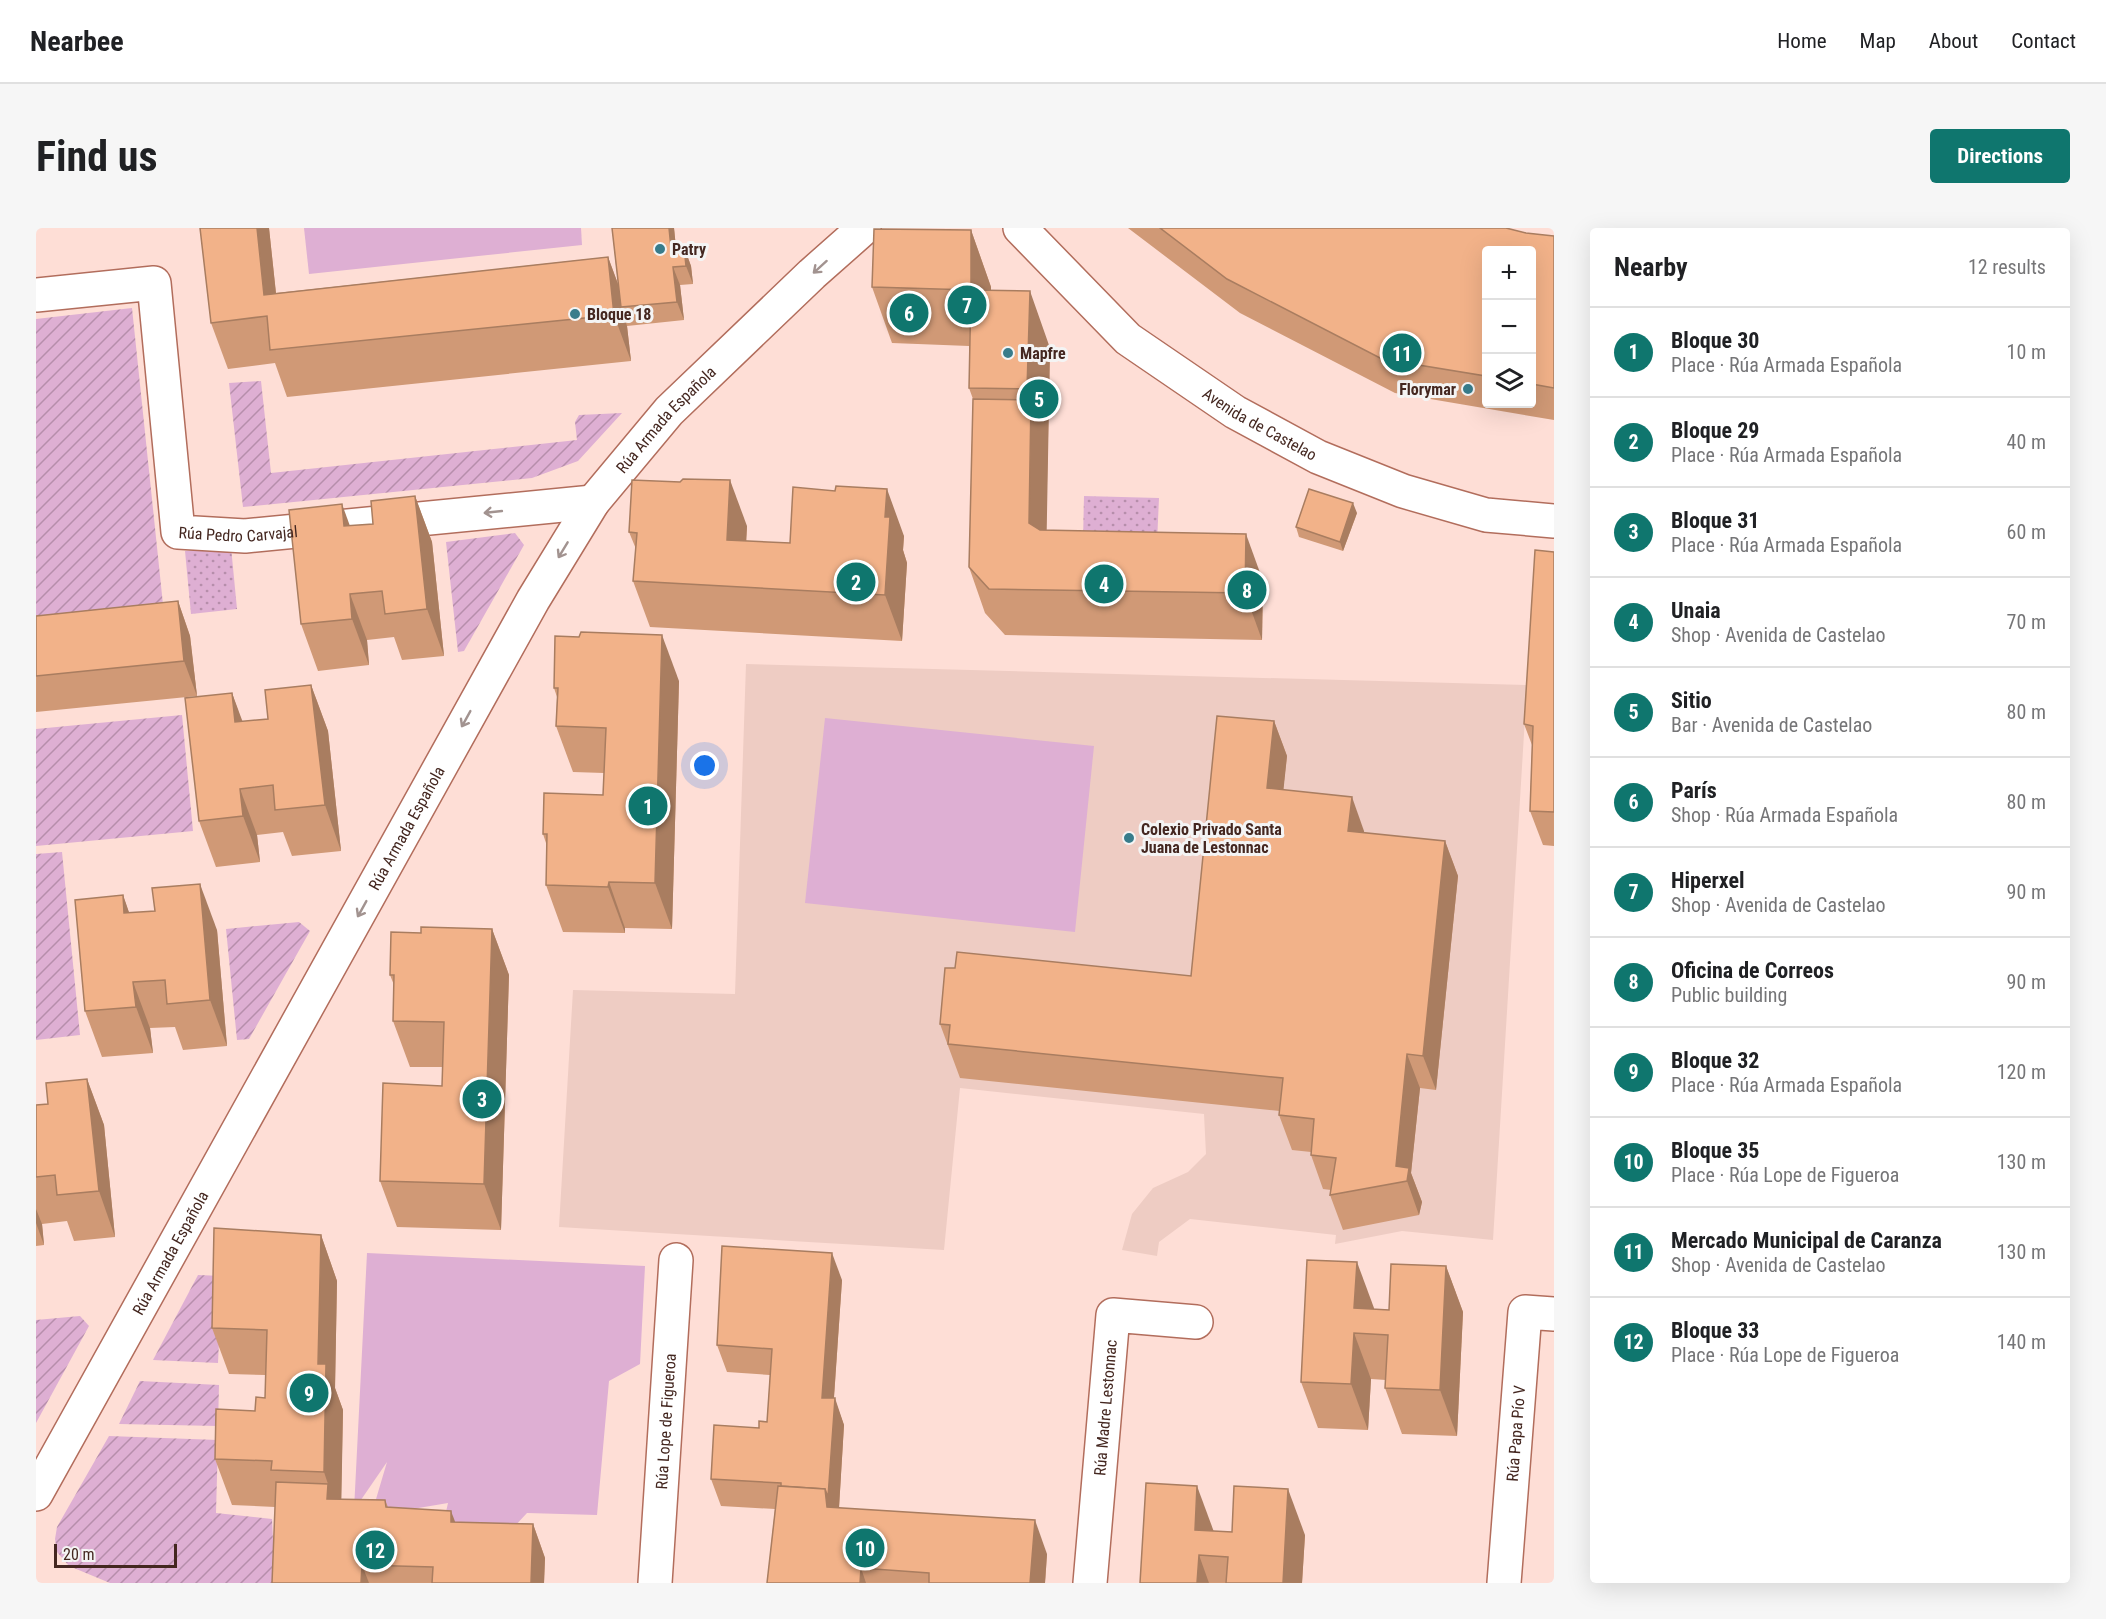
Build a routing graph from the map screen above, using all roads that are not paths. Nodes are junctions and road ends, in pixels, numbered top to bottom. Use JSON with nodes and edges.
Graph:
{"nodes":[{"id":1,"x":864,"y":228,"type":"edge"},
{"id":2,"x":1020,"y":228,"type":"edge"},
{"id":3,"x":36,"y":296,"type":"edge"},
{"id":4,"x":593,"y":502,"type":"junction"},
{"id":5,"x":1554,"y":521,"type":"edge"},
{"id":6,"x":676,"y":1260,"type":"dead end"},
{"id":7,"x":1554,"y":1314,"type":"edge"},
{"id":8,"x":1196,"y":1322,"type":"dead end"},
{"id":9,"x":36,"y":1494,"type":"edge"},
{"id":10,"x":655,"y":1583,"type":"edge"},
{"id":11,"x":1090,"y":1583,"type":"edge"},
{"id":12,"x":1504,"y":1583,"type":"edge"}],
"edges":[{"from":1,"to":4,"type":"street","name":"Rúa Armada Española","one_way":true},
{"from":2,"to":5,"type":"street","name":"Avenida de Castelao"},
{"from":4,"to":3,"type":"street","name":"Rúa Pedro Carvajal","one_way":true},
{"from":4,"to":9,"type":"street","name":"Rúa Armada Española","one_way":true},
{"from":6,"to":10,"type":"street","name":"Rúa Lope de Figueroa"},
{"from":7,"to":12,"type":"street","name":"Rúa Papa Pío V"},
{"from":8,"to":11,"type":"street","name":"Rúa Madre Lestonnac"}]}
